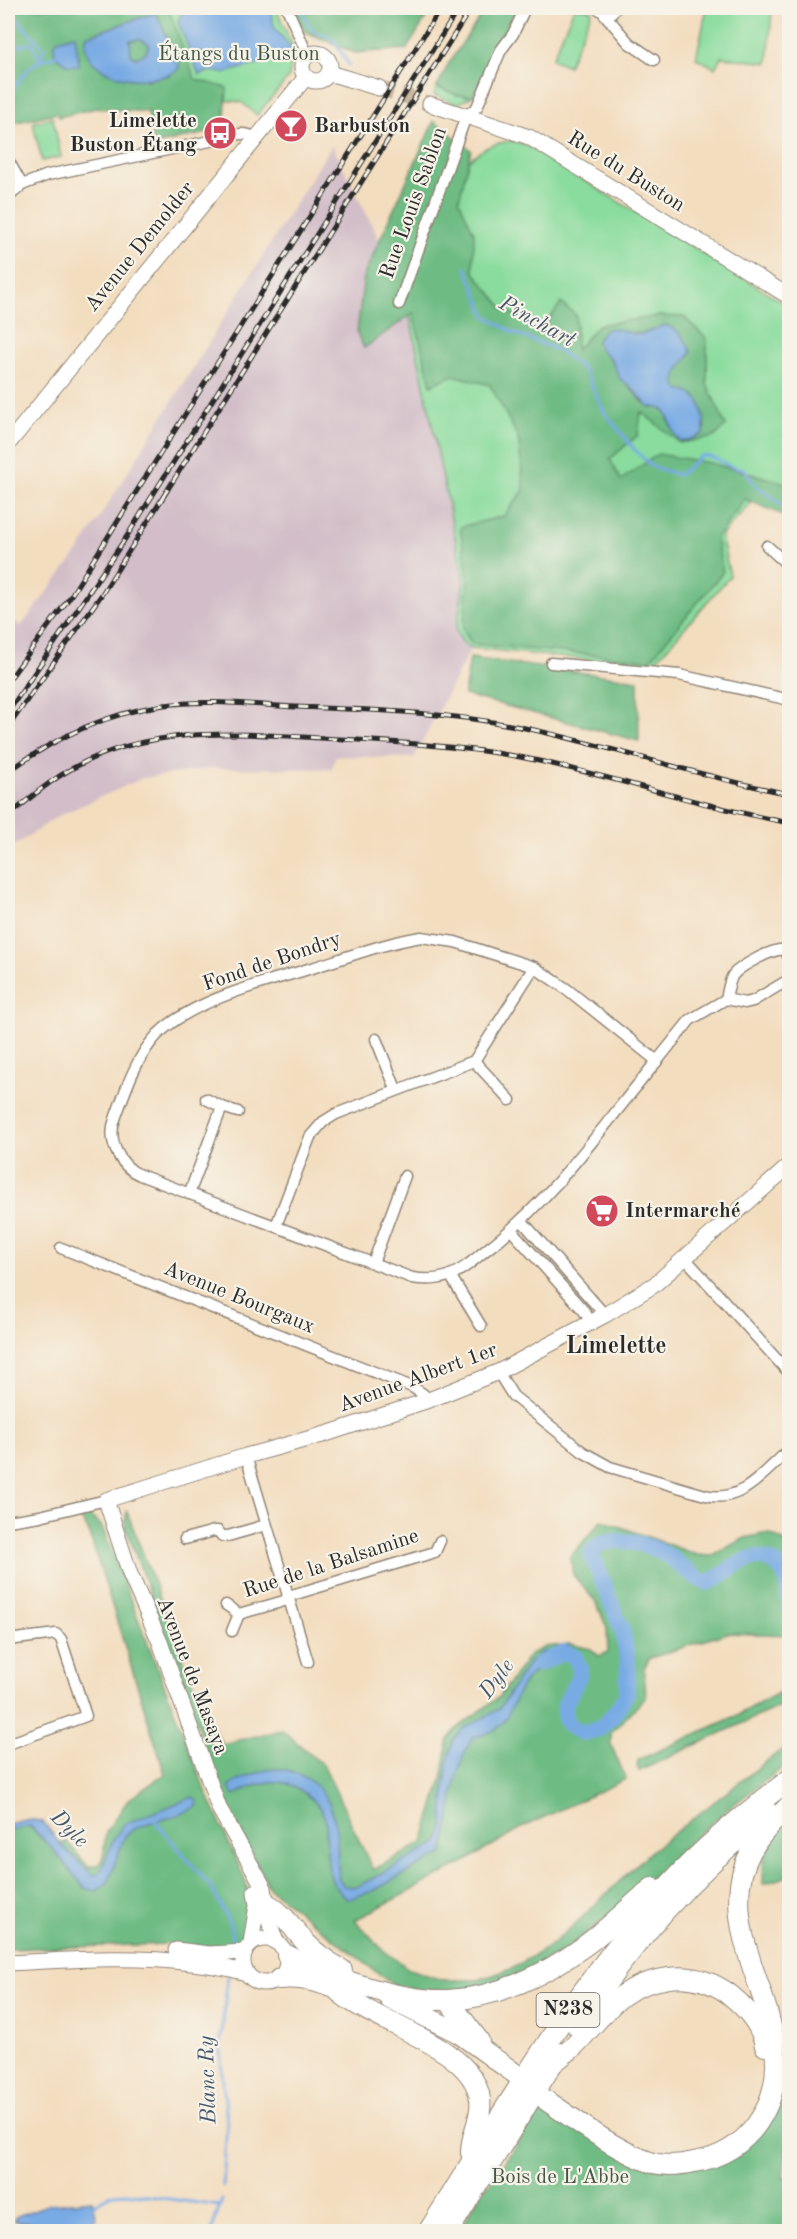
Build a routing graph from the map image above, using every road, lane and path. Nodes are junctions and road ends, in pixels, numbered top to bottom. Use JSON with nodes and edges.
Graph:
{"nodes":[{"id":1,"x":287,"y":8,"type":"edge"},
{"id":2,"x":525,"y":8,"type":"edge"},
{"id":3,"x":596,"y":8,"type":"edge"},
{"id":4,"x":616,"y":8,"type":"edge"},
{"id":5,"x":608,"y":17,"type":"junction"},
{"id":6,"x":308,"y":56,"type":"junction"},
{"id":7,"x":654,"y":60,"type":"dead end"},
{"id":8,"x":329,"y":73,"type":"junction"},
{"id":9,"x":306,"y":77,"type":"junction"},
{"id":10,"x":379,"y":88,"type":"tunnel mouth"},
{"id":11,"x":430,"y":104,"type":"tunnel mouth"},
{"id":12,"x":466,"y":116,"type":"junction"},
{"id":13,"x":252,"y":143,"type":"junction"},
{"id":14,"x":8,"y":160,"type":"edge"},
{"id":15,"x":22,"y":185,"type":"junction"},
{"id":16,"x":8,"y":197,"type":"edge"},
{"id":17,"x":789,"y":297,"type":"edge"},
{"id":18,"x":399,"y":304,"type":"dead end"},
{"id":19,"x":8,"y":444,"type":"edge"},
{"id":20,"x":767,"y":546,"type":"dead end"},
{"id":21,"x":789,"y":567,"type":"edge"},
{"id":22,"x":551,"y":663,"type":"dead end"},
{"id":23,"x":789,"y":700,"type":"edge"},
{"id":24,"x":789,"y":959,"type":"edge"},
{"id":25,"x":534,"y":967,"type":"junction"},
{"id":26,"x":789,"y":979,"type":"edge"},
{"id":27,"x":726,"y":999,"type":"junction"},
{"id":28,"x":376,"y":1039,"type":"dead end"},
{"id":29,"x":474,"y":1060,"type":"junction"},
{"id":30,"x":657,"y":1061,"type":"junction"},
{"id":31,"x":396,"y":1089,"type":"junction"},
{"id":32,"x":206,"y":1100,"type":"dead end"},
{"id":33,"x":510,"y":1100,"type":"dead end"},
{"id":34,"x":222,"y":1107,"type":"junction"},
{"id":35,"x":238,"y":1112,"type":"dead end"},
{"id":36,"x":789,"y":1165,"type":"edge"},
{"id":37,"x":405,"y":1176,"type":"dead end"},
{"id":38,"x":189,"y":1194,"type":"junction"},
{"id":39,"x":522,"y":1221,"type":"junction"},
{"id":40,"x":276,"y":1226,"type":"junction"},
{"id":41,"x":512,"y":1231,"type":"junction"},
{"id":42,"x":61,"y":1248,"type":"dead end"},
{"id":43,"x":685,"y":1258,"type":"junction"},
{"id":44,"x":373,"y":1263,"type":"junction"},
{"id":45,"x":450,"y":1275,"type":"junction"},
{"id":46,"x":605,"y":1315,"type":"junction"},
{"id":47,"x":591,"y":1322,"type":"junction"},
{"id":48,"x":481,"y":1326,"type":"dead end"},
{"id":49,"x":498,"y":1372,"type":"junction"},
{"id":50,"x":789,"y":1374,"type":"edge"},
{"id":51,"x":404,"y":1385,"type":"junction"},
{"id":52,"x":429,"y":1400,"type":"junction"},
{"id":53,"x":413,"y":1405,"type":"junction"},
{"id":54,"x":788,"y":1454,"type":"edge"},
{"id":55,"x":246,"y":1456,"type":"junction"},
{"id":56,"x":106,"y":1500,"type":"junction"},
{"id":57,"x":8,"y":1521,"type":"edge"},
{"id":58,"x":266,"y":1525,"type":"junction"},
{"id":59,"x":184,"y":1539,"type":"dead end"},
{"id":60,"x":440,"y":1541,"type":"dead end"},
{"id":61,"x":289,"y":1596,"type":"junction"},
{"id":62,"x":226,"y":1605,"type":"dead end"},
{"id":63,"x":238,"y":1614,"type":"junction"},
{"id":64,"x":232,"y":1631,"type":"dead end"},
{"id":65,"x":8,"y":1640,"type":"edge"},
{"id":66,"x":308,"y":1662,"type":"dead end"},
{"id":67,"x":8,"y":1744,"type":"edge"},
{"id":68,"x":789,"y":1779,"type":"edge"},
{"id":69,"x":789,"y":1797,"type":"edge"},
{"id":70,"x":789,"y":1806,"type":"edge"},
{"id":71,"x":248,"y":1863,"type":"junction"},
{"id":72,"x":683,"y":1870,"type":"junction"},
{"id":73,"x":266,"y":1903,"type":"junction"},
{"id":74,"x":248,"y":1948,"type":"junction"},
{"id":75,"x":281,"y":1949,"type":"junction"},
{"id":76,"x":8,"y":1953,"type":"edge"},
{"id":77,"x":8,"y":1963,"type":"edge"},
{"id":78,"x":246,"y":1973,"type":"junction"},
{"id":79,"x":279,"y":1979,"type":"junction"},
{"id":80,"x":358,"y":1984,"type":"junction"},
{"id":81,"x":335,"y":1988,"type":"junction"},
{"id":82,"x":448,"y":2000,"type":"junction"},
{"id":83,"x":492,"y":2058,"type":"junction"},
{"id":84,"x":553,"y":2063,"type":"junction"},
{"id":85,"x":471,"y":2163,"type":"junction"},
{"id":86,"x":428,"y":2232,"type":"edge"},
{"id":87,"x":448,"y":2232,"type":"edge"}],
"edges":[{"from":1,"to":6,"type":"street"},
{"from":2,"to":12,"type":"street","name":"Rue Louis Sablon"},
{"from":3,"to":5,"type":"street"},
{"from":4,"to":5,"type":"street"},
{"from":5,"to":7,"type":"street"},
{"from":6,"to":8,"type":"main road"},
{"from":6,"to":9,"type":"main road"},
{"from":8,"to":9,"type":"main road"},
{"from":8,"to":10,"type":"main road"},
{"from":9,"to":13,"type":"main road","name":"Avenue Demolder"},
{"from":11,"to":12,"type":"main road","name":"Rue du Buston"},
{"from":12,"to":17,"type":"main road","name":"Rue du Buston"},
{"from":12,"to":18,"type":"street","name":"Rue Louis Sablon"},
{"from":13,"to":15,"type":"street"},
{"from":13,"to":19,"type":"main road","name":"Avenue Demolder"},
{"from":14,"to":15,"type":"street"},
{"from":15,"to":16,"type":"street"},
{"from":20,"to":21,"type":"street"},
{"from":22,"to":23,"type":"street"},
{"from":24,"to":27,"type":"street"},
{"from":25,"to":29,"type":"street"},
{"from":25,"to":30,"type":"street","name":"Fond de Bondry"},
{"from":25,"to":38,"type":"street","name":"Fond de Bondry"},
{"from":26,"to":27,"type":"street"},
{"from":27,"to":30,"type":"street"},
{"from":28,"to":31,"type":"street"},
{"from":29,"to":31,"type":"street"},
{"from":29,"to":33,"type":"street"},
{"from":30,"to":39,"type":"street","name":"Fond de Bondry"},
{"from":31,"to":40,"type":"street"},
{"from":32,"to":34,"type":"street"},
{"from":34,"to":35,"type":"street"},
{"from":34,"to":38,"type":"street"},
{"from":36,"to":43,"type":"main road","name":"Avenue Albert 1er"},
{"from":37,"to":44,"type":"street"},
{"from":38,"to":40,"type":"street","name":"Fond de Bondry"},
{"from":39,"to":41,"type":"street","name":"Fond de Bondry"},
{"from":39,"to":46,"type":"street"},
{"from":40,"to":44,"type":"street","name":"Fond de Bondry"},
{"from":41,"to":45,"type":"street","name":"Fond de Bondry"},
{"from":41,"to":47,"type":"street"},
{"from":42,"to":51,"type":"street","name":"Avenue Bourgaux"},
{"from":43,"to":46,"type":"main road","name":"Avenue Albert 1er"},
{"from":43,"to":50,"type":"street"},
{"from":44,"to":45,"type":"street","name":"Fond de Bondry"},
{"from":45,"to":48,"type":"street"},
{"from":46,"to":47,"type":"main road","name":"Avenue Albert 1er"},
{"from":47,"to":49,"type":"main road","name":"Avenue Albert 1er"},
{"from":49,"to":52,"type":"main road","name":"Avenue Albert 1er"},
{"from":49,"to":54,"type":"street"},
{"from":51,"to":52,"type":"street","name":"Avenue Bourgaux"},
{"from":51,"to":53,"type":"street"},
{"from":52,"to":53,"type":"main road","name":"Avenue Albert 1er"},
{"from":53,"to":55,"type":"main road","name":"Avenue Albert 1er"},
{"from":55,"to":56,"type":"main road","name":"Avenue Albert 1er"},
{"from":55,"to":58,"type":"street"},
{"from":56,"to":57,"type":"street","name":"Avenue Albert 1er"},
{"from":56,"to":71,"type":"main road","name":"Avenue de Masaya"},
{"from":58,"to":59,"type":"street"},
{"from":58,"to":61,"type":"street"},
{"from":60,"to":61,"type":"street","name":"Rue de la Balsamine"},
{"from":61,"to":63,"type":"street","name":"Rue de la Balsamine"},
{"from":61,"to":66,"type":"street"},
{"from":62,"to":63,"type":"street","name":"Rue de la Balsamine"},
{"from":63,"to":64,"type":"street","name":"Rue de la Balsamine"},
{"from":65,"to":67,"type":"street"},
{"from":68,"to":72,"type":"highway","number":"N238"},
{"from":69,"to":84,"type":"highway","number":"N238"},
{"from":70,"to":84,"type":"highway"},
{"from":71,"to":73,"type":"main road","name":"Avenue de Masaya"},
{"from":71,"to":74,"type":"main road","name":"Avenue de Masaya"},
{"from":72,"to":82,"type":"highway"},
{"from":72,"to":85,"type":"highway","number":"N238"},
{"from":73,"to":75,"type":"main road","name":"Avenue de Masaya"},
{"from":73,"to":80,"type":"highway"},
{"from":74,"to":75,"type":"main road"},
{"from":74,"to":76,"type":"main road"},
{"from":74,"to":78,"type":"main road"},
{"from":75,"to":79,"type":"main road"},
{"from":75,"to":80,"type":"highway"},
{"from":77,"to":78,"type":"main road"},
{"from":78,"to":79,"type":"main road"},
{"from":79,"to":81,"type":"highway"},
{"from":80,"to":82,"type":"highway"},
{"from":80,"to":83,"type":"highway"},
{"from":81,"to":83,"type":"highway"},
{"from":81,"to":85,"type":"highway"},
{"from":82,"to":83,"type":"highway"},
{"from":84,"to":87,"type":"highway","number":"N238"},
{"from":85,"to":86,"type":"highway","number":"N238"}]}
